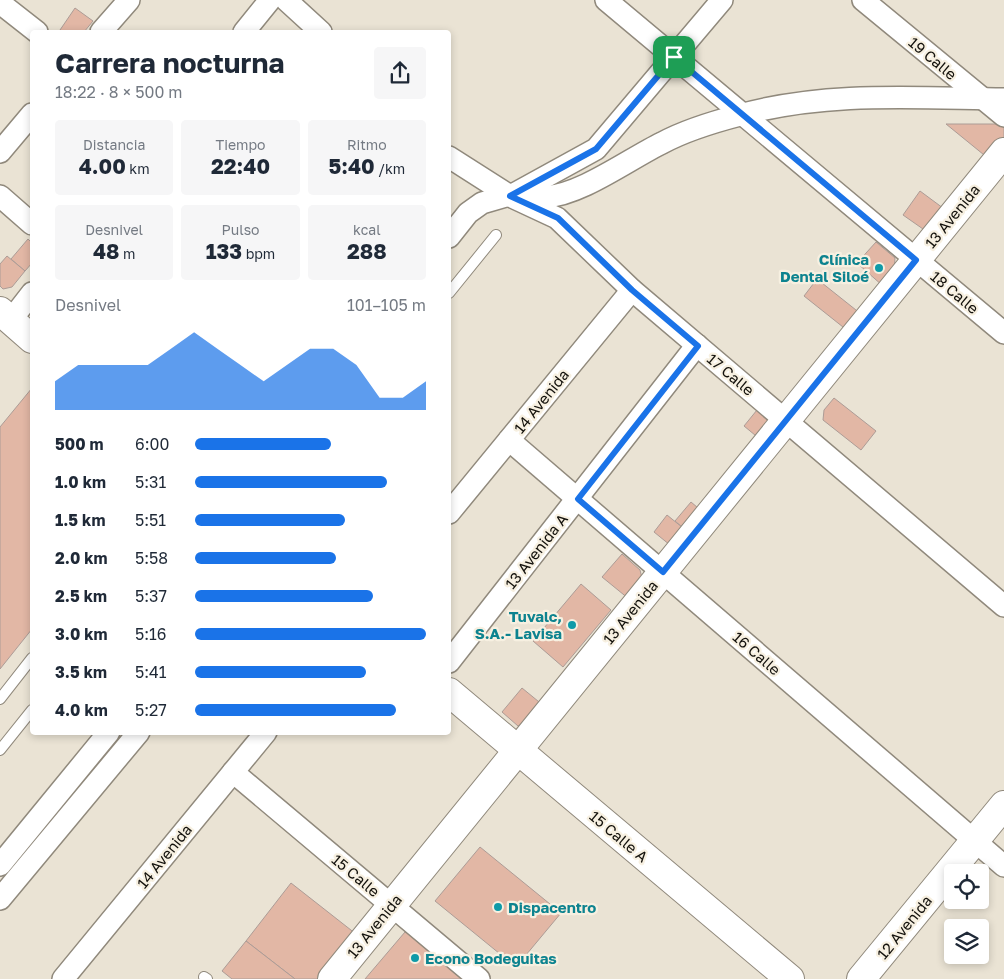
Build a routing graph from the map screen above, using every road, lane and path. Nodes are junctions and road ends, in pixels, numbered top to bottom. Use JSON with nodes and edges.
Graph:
{"nodes":[{"id":1,"x":129,"y":0,"type":"edge"},
{"id":2,"x":270,"y":0,"type":"edge"},
{"id":3,"x":286,"y":0,"type":"edge"},
{"id":4,"x":606,"y":0,"type":"edge"},
{"id":5,"x":722,"y":0,"type":"edge"},
{"id":6,"x":863,"y":0,"type":"edge"},
{"id":7,"x":0,"y":3,"type":"edge"},
{"id":8,"x":34,"y":30,"type":"edge"},
{"id":9,"x":104,"y":30,"type":"edge"},
{"id":10,"x":246,"y":30,"type":"edge"},
{"id":11,"x":319,"y":30,"type":"edge"},
{"id":12,"x":674,"y":57,"type":"junction"},
{"id":13,"x":982,"y":99,"type":"junction"},
{"id":14,"x":1004,"y":99,"type":"edge"},
{"id":15,"x":742,"y":114,"type":"junction"},
{"id":16,"x":30,"y":116,"type":"edge"},
{"id":17,"x":1004,"y":116,"type":"edge"},
{"id":18,"x":0,"y":152,"type":"edge"},
{"id":19,"x":1004,"y":152,"type":"edge"},
{"id":20,"x":451,"y":158,"type":"edge"},
{"id":21,"x":513,"y":195,"type":"junction"},
{"id":22,"x":0,"y":196,"type":"edge"},
{"id":23,"x":30,"y":222,"type":"edge"},
{"id":24,"x":451,"y":234,"type":"edge"},
{"id":25,"x":496,"y":235,"type":"dead end"},
{"id":26,"x":916,"y":260,"type":"junction"},
{"id":27,"x":632,"y":290,"type":"junction"},
{"id":28,"x":451,"y":291,"type":"edge"},
{"id":29,"x":30,"y":295,"type":"edge"},
{"id":30,"x":4,"y":321,"type":"edge"},
{"id":31,"x":1004,"y":333,"type":"edge"},
{"id":32,"x":30,"y":338,"type":"edge"},
{"id":33,"x":698,"y":346,"type":"junction"},
{"id":34,"x":786,"y":420,"type":"junction"},
{"id":35,"x":509,"y":440,"type":"junction"},
{"id":36,"x":578,"y":499,"type":"junction"},
{"id":37,"x":451,"y":511,"type":"edge"},
{"id":38,"x":663,"y":572,"type":"junction"},
{"id":39,"x":1004,"y":606,"type":"edge"},
{"id":40,"x":451,"y":659,"type":"edge"},
{"id":41,"x":30,"y":661,"type":"edge"},
{"id":42,"x":451,"y":694,"type":"edge"},
{"id":43,"x":0,"y":699,"type":"edge"},
{"id":44,"x":30,"y":712,"type":"edge"},
{"id":45,"x":107,"y":735,"type":"edge"},
{"id":46,"x":137,"y":735,"type":"edge"},
{"id":47,"x":264,"y":735,"type":"edge"},
{"id":48,"x":0,"y":750,"type":"edge"},
{"id":49,"x":518,"y":750,"type":"junction"},
{"id":50,"x":233,"y":772,"type":"junction"},
{"id":51,"x":1004,"y":805,"type":"edge"},
{"id":52,"x":974,"y":840,"type":"junction"},
{"id":53,"x":0,"y":865,"type":"edge"},
{"id":54,"x":1004,"y":866,"type":"edge"},
{"id":55,"x":0,"y":899,"type":"edge"},
{"id":56,"x":392,"y":905,"type":"junction"},
{"id":57,"x":63,"y":979,"type":"edge"},
{"id":58,"x":332,"y":979,"type":"edge"},
{"id":59,"x":479,"y":979,"type":"edge"},
{"id":60,"x":790,"y":979,"type":"edge"},
{"id":61,"x":861,"y":979,"type":"edge"}],
"edges":[{"from":1,"to":9,"type":"street"},
{"from":2,"to":10,"type":"street"},
{"from":3,"to":11,"type":"street"},
{"from":4,"to":12,"type":"street","name":"18 Calle"},
{"from":5,"to":12,"type":"street"},
{"from":6,"to":13,"type":"street","name":"19 Calle"},
{"from":7,"to":8,"type":"street"},
{"from":12,"to":15,"type":"street","name":"18 Calle"},
{"from":12,"to":21,"type":"street"},
{"from":13,"to":14,"type":"street"},
{"from":13,"to":15,"type":"street"},
{"from":13,"to":17,"type":"street","name":"19 Calle"},
{"from":15,"to":21,"type":"street"},
{"from":15,"to":26,"type":"street","name":"18 Calle"},
{"from":16,"to":18,"type":"street"},
{"from":19,"to":26,"type":"street","name":"13 Avenida"},
{"from":20,"to":21,"type":"street","name":"17 Calle"},
{"from":21,"to":24,"type":"street"},
{"from":21,"to":27,"type":"street","name":"17 Calle"},
{"from":22,"to":23,"type":"street"},
{"from":25,"to":28,"type":"lane"},
{"from":26,"to":31,"type":"street","name":"18 Calle"},
{"from":26,"to":34,"type":"street","name":"13 Avenida"},
{"from":27,"to":33,"type":"street","name":"17 Calle"},
{"from":27,"to":35,"type":"street","name":"14 Avenida"},
{"from":29,"to":30,"type":"street"},
{"from":30,"to":32,"type":"street"},
{"from":33,"to":34,"type":"street","name":"17 Calle"},
{"from":33,"to":36,"type":"street","name":"13 Avenida A"},
{"from":34,"to":38,"type":"street","name":"13 Avenida"},
{"from":34,"to":39,"type":"street","name":"17 Calle"},
{"from":35,"to":36,"type":"street","name":"16 Calle"},
{"from":35,"to":37,"type":"street","name":"14 Avenida"},
{"from":36,"to":38,"type":"street","name":"16 Calle"},
{"from":36,"to":40,"type":"street","name":"13 Avenida A"},
{"from":38,"to":49,"type":"street","name":"13 Avenida"},
{"from":38,"to":52,"type":"street","name":"16 Calle"},
{"from":41,"to":43,"type":"lane"},
{"from":42,"to":49,"type":"street","name":"15 Calle A"},
{"from":44,"to":48,"type":"lane"},
{"from":45,"to":53,"type":"street"},
{"from":46,"to":55,"type":"street"},
{"from":47,"to":50,"type":"street","name":"14 Avenida"},
{"from":49,"to":56,"type":"street","name":"13 Avenida"},
{"from":49,"to":60,"type":"street","name":"15 Calle A"},
{"from":50,"to":56,"type":"street","name":"15 Calle"},
{"from":50,"to":57,"type":"street","name":"14 Avenida"},
{"from":51,"to":52,"type":"street","name":"12 Avenida"},
{"from":52,"to":54,"type":"street","name":"16 Calle"},
{"from":52,"to":61,"type":"street","name":"12 Avenida"},
{"from":56,"to":58,"type":"street","name":"13 Avenida"},
{"from":56,"to":59,"type":"street","name":"15 Calle"}]}
